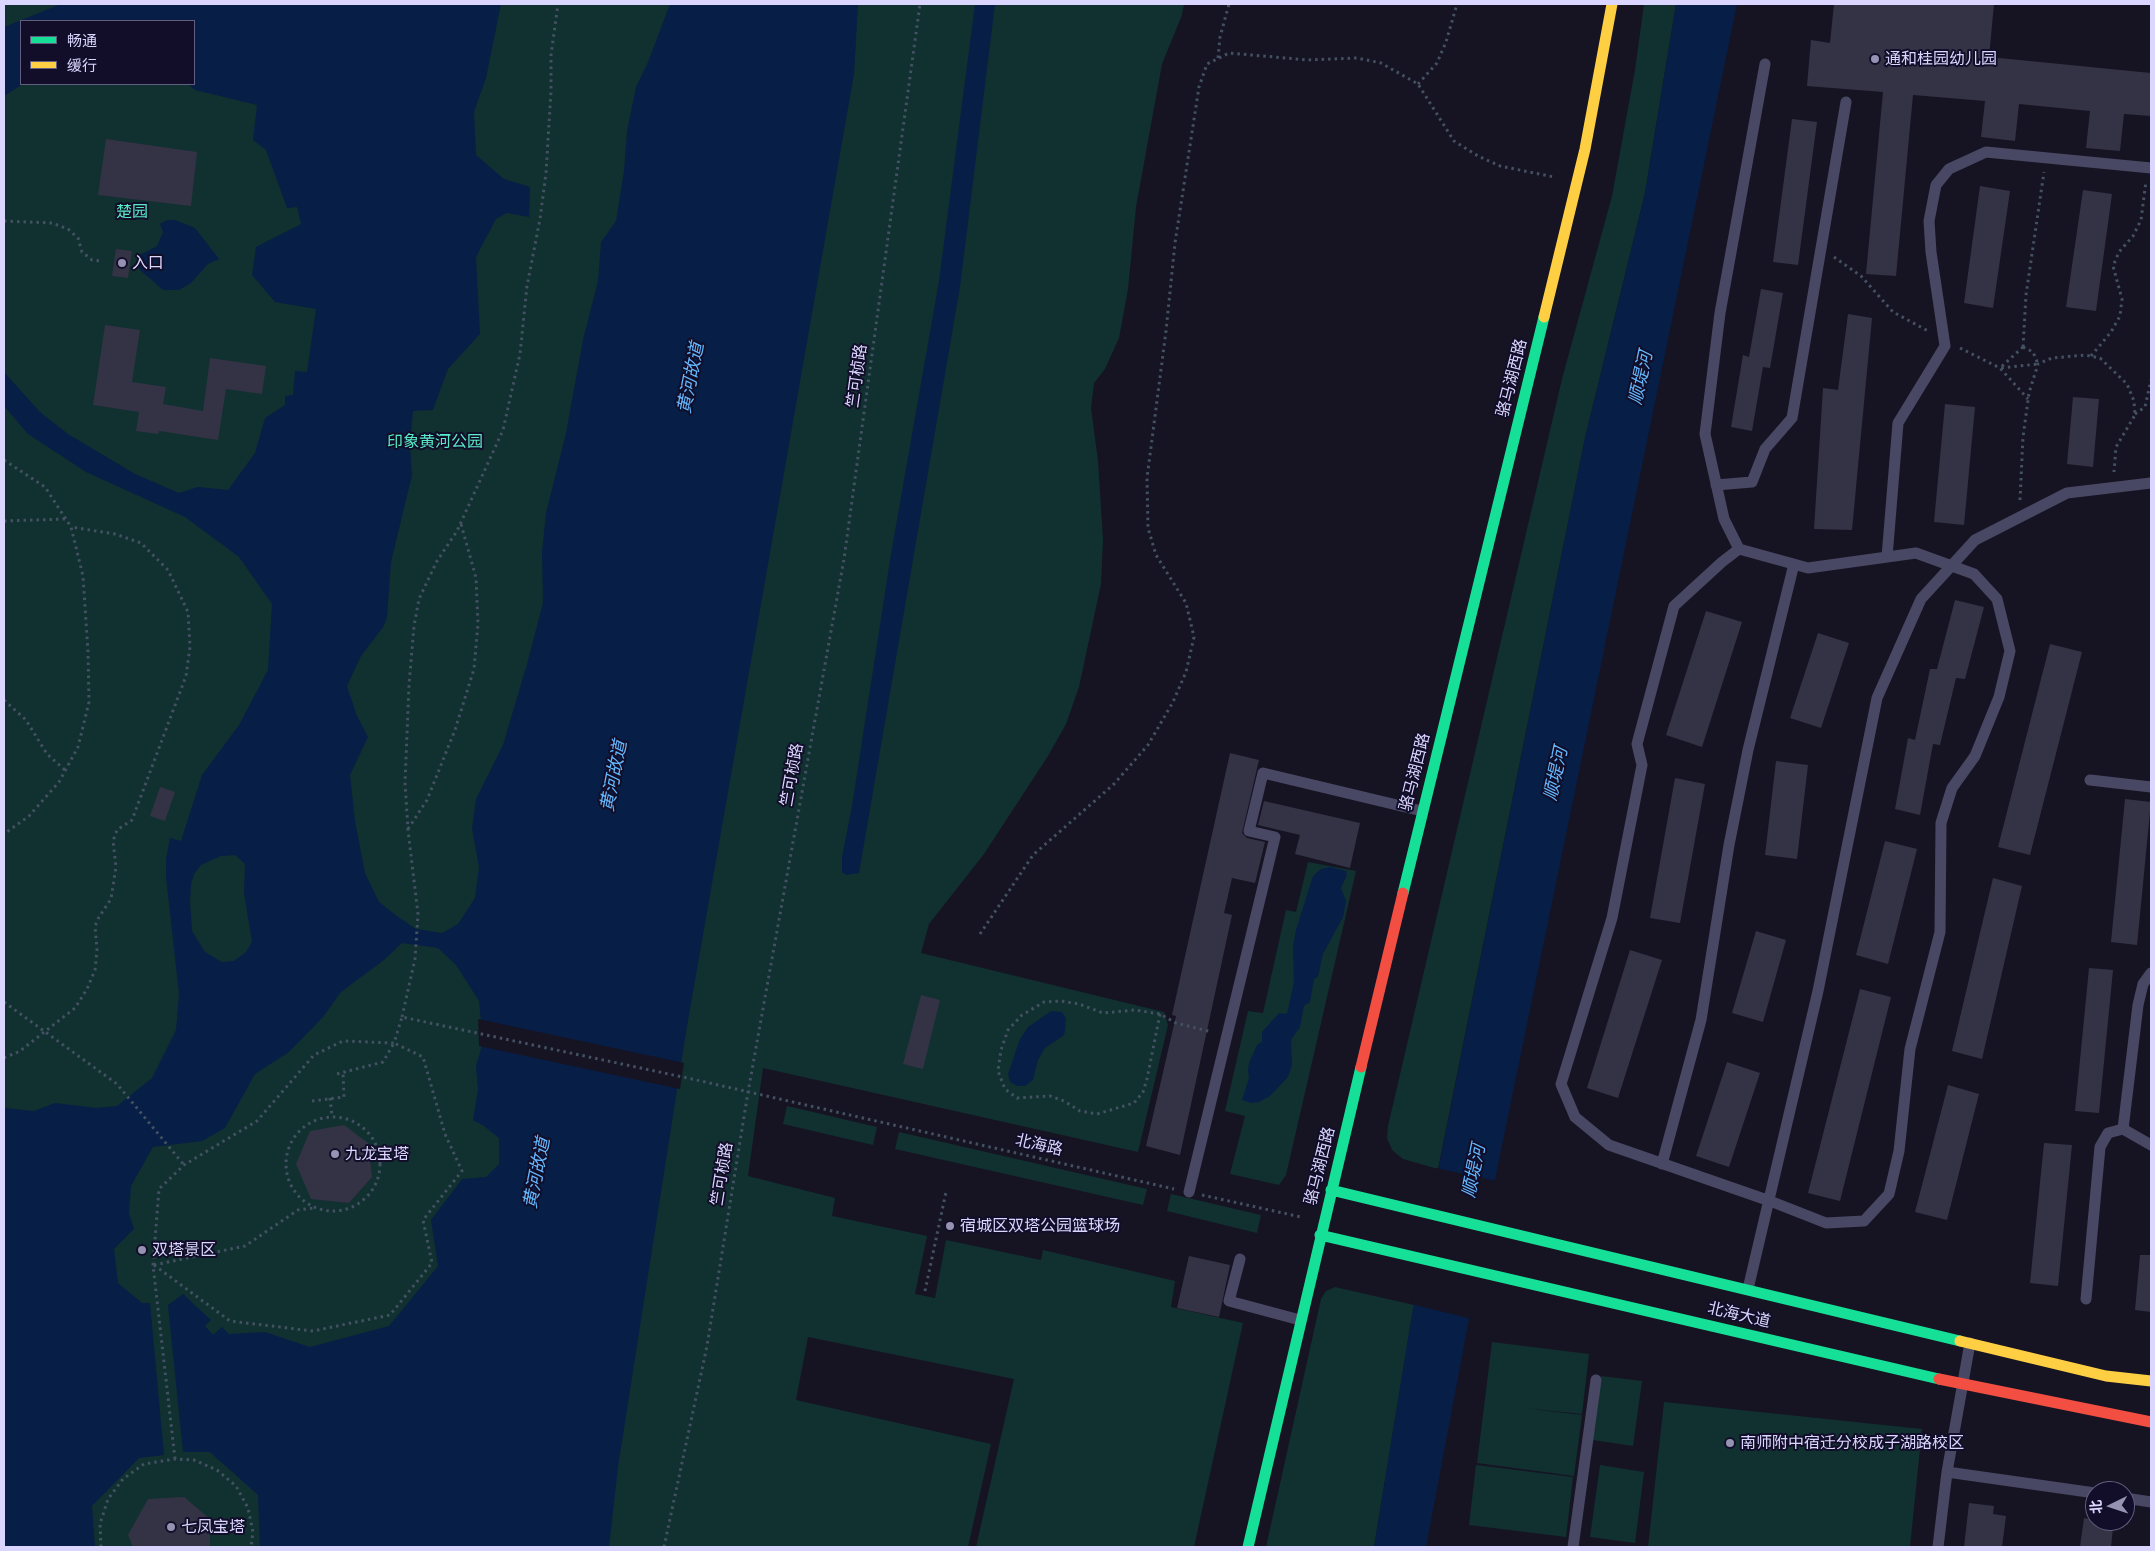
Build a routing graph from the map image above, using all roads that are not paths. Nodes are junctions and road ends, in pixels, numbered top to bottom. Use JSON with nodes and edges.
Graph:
{"nodes":[{"id":1,"x":1612,"y":4,"type":"edge"},
{"id":2,"x":1765,"y":64,"type":"dead end"},
{"id":3,"x":1846,"y":102,"type":"dead end"},
{"id":4,"x":2150,"y":168,"type":"edge"},
{"id":5,"x":2151,"y":483,"type":"edge"},
{"id":6,"x":1716,"y":485,"type":"junction"},
{"id":7,"x":1739,"y":549,"type":"junction"},
{"id":8,"x":1887,"y":558,"type":"junction"},
{"id":9,"x":1794,"y":564,"type":"junction"},
{"id":10,"x":1952,"y":566,"type":"junction"},
{"id":11,"x":2090,"y":780,"type":"dead end"},
{"id":12,"x":2151,"y":787,"type":"edge"},
{"id":13,"x":1422,"y":811,"type":"junction"},
{"id":14,"x":2151,"y":973,"type":"edge"},
{"id":15,"x":2123,"y":1129,"type":"junction"},
{"id":16,"x":2151,"y":1145,"type":"edge"},
{"id":17,"x":1662,"y":1164,"type":"junction"},
{"id":18,"x":1332,"y":1190,"type":"junction"},
{"id":19,"x":1189,"y":1192,"type":"road end"},
{"id":20,"x":1770,"y":1201,"type":"junction"},
{"id":21,"x":1320,"y":1235,"type":"junction"},
{"id":22,"x":1240,"y":1259,"type":"dead end"},
{"id":23,"x":1748,"y":1289,"type":"junction"},
{"id":24,"x":2086,"y":1299,"type":"dead end"},
{"id":25,"x":1300,"y":1320,"type":"junction"},
{"id":26,"x":1970,"y":1343,"type":"junction"},
{"id":27,"x":1596,"y":1380,"type":"dead end"},
{"id":28,"x":2151,"y":1381,"type":"edge"},
{"id":29,"x":1962,"y":1384,"type":"junction"},
{"id":30,"x":2151,"y":1422,"type":"edge"},
{"id":31,"x":1947,"y":1472,"type":"junction"},
{"id":32,"x":2085,"y":1493,"type":"edge"},
{"id":33,"x":2135,"y":1500,"type":"edge"},
{"id":34,"x":2151,"y":1502,"type":"edge"},
{"id":35,"x":1248,"y":1547,"type":"edge"},
{"id":36,"x":1573,"y":1547,"type":"edge"},
{"id":37,"x":1938,"y":1547,"type":"edge"}],
"edges":[{"from":1,"to":13,"type":"street","name":"骆马湖西路"},
{"from":2,"to":6,"type":"lane"},
{"from":3,"to":6,"type":"lane"},
{"from":4,"to":8,"type":"lane"},
{"from":5,"to":10,"type":"lane"},
{"from":6,"to":7,"type":"lane"},
{"from":7,"to":9,"type":"lane"},
{"from":7,"to":17,"type":"lane"},
{"from":8,"to":9,"type":"lane"},
{"from":8,"to":10,"type":"lane"},
{"from":9,"to":17,"type":"lane"},
{"from":10,"to":20,"type":"lane"},
{"from":10,"to":20,"type":"lane"},
{"from":11,"to":12,"type":"lane"},
{"from":13,"to":18,"type":"street","name":"骆马湖西路"},
{"from":13,"to":19,"type":"lane"},
{"from":14,"to":15,"type":"lane"},
{"from":15,"to":16,"type":"lane"},
{"from":15,"to":24,"type":"lane"},
{"from":17,"to":20,"type":"lane"},
{"from":18,"to":21,"type":"street","name":"骆马湖西路"},
{"from":18,"to":23,"type":"street","name":"北海大道"},
{"from":20,"to":23,"type":"lane"},
{"from":21,"to":25,"type":"street","name":"骆马湖西路"},
{"from":21,"to":29,"type":"street","name":"北海大道"},
{"from":22,"to":25,"type":"lane"},
{"from":23,"to":26,"type":"street","name":"北海大道"},
{"from":25,"to":35,"type":"street","name":"骆马湖西路"},
{"from":26,"to":28,"type":"street","name":"北海大道"},
{"from":26,"to":29,"type":"lane"},
{"from":27,"to":36,"type":"lane"},
{"from":29,"to":30,"type":"street","name":"北海大道"},
{"from":29,"to":31,"type":"lane"},
{"from":31,"to":32,"type":"lane"},
{"from":31,"to":37,"type":"lane"},
{"from":33,"to":34,"type":"lane"}]}
